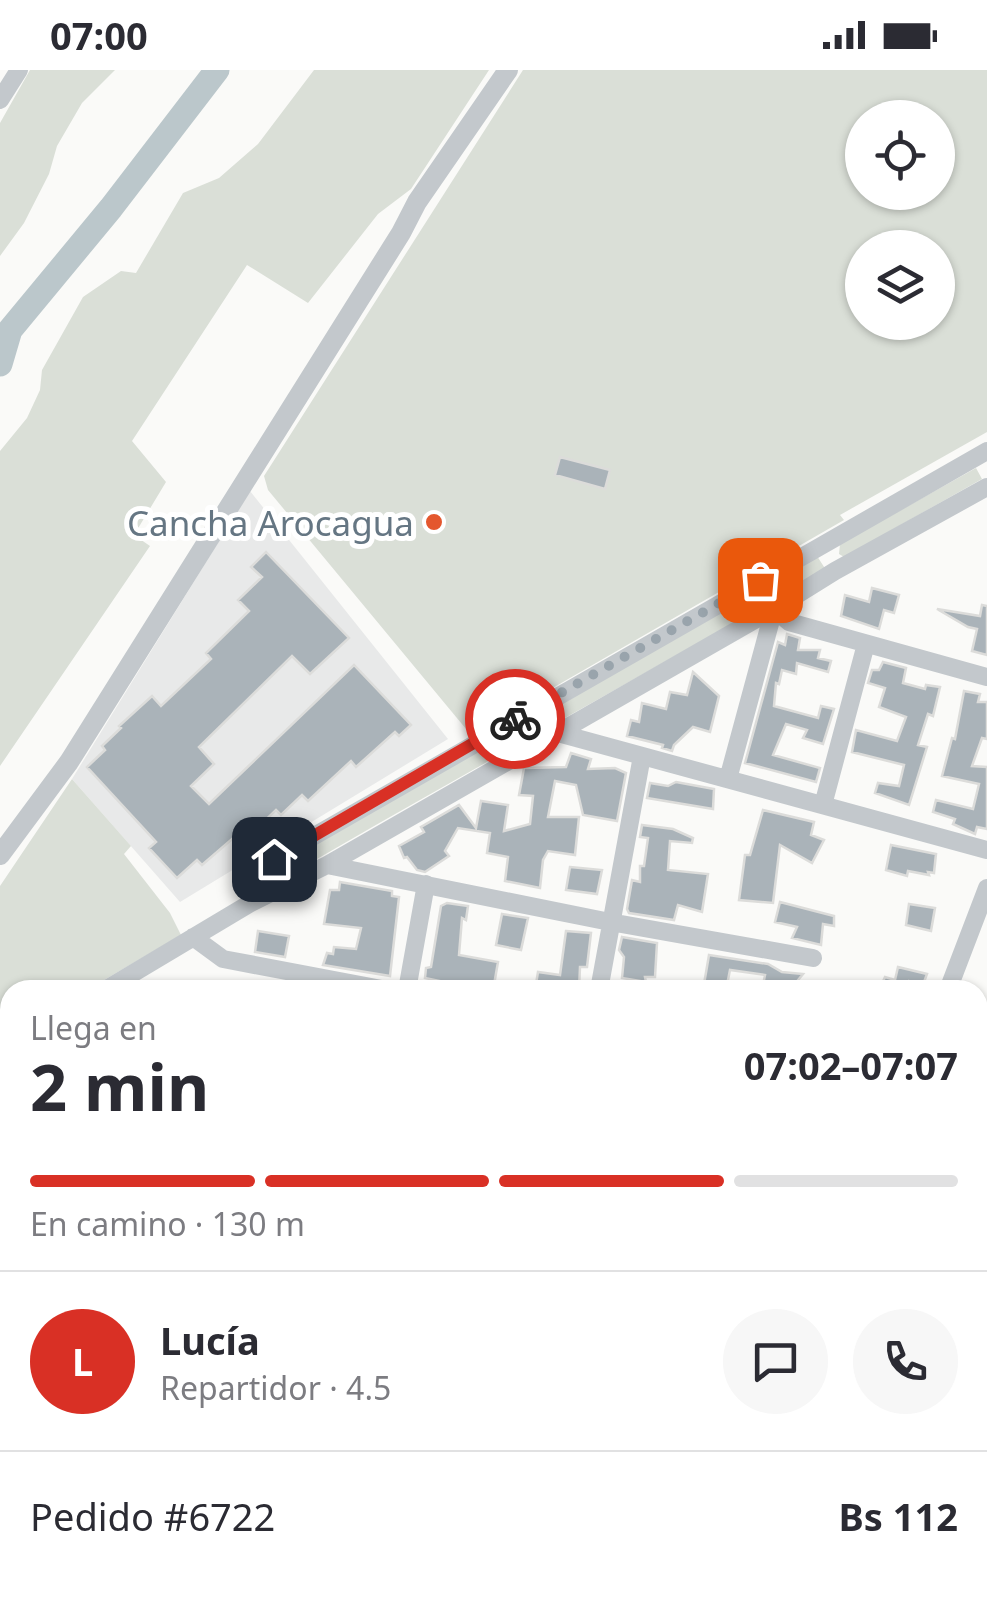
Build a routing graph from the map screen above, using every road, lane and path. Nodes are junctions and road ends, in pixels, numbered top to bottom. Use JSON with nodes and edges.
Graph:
{"nodes":[{"id":1,"x":18,"y":70,"type":"edge"},
{"id":2,"x":508,"y":70,"type":"edge"},
{"id":3,"x":0,"y":100,"type":"edge"},
{"id":4,"x":984,"y":459,"type":"edge"},
{"id":5,"x":987,"y":488,"type":"edge"},
{"id":6,"x":821,"y":546,"type":"junction"},
{"id":7,"x":835,"y":571,"type":"junction"},
{"id":8,"x":774,"y":610,"type":"junction"},
{"id":9,"x":866,"y":644,"type":"junction"},
{"id":10,"x":987,"y":677,"type":"edge"},
{"id":11,"x":558,"y":733,"type":"junction"},
{"id":12,"x":642,"y":756,"type":"junction"},
{"id":13,"x":728,"y":780,"type":"junction"},
{"id":14,"x":822,"y":806,"type":"junction"},
{"id":15,"x":987,"y":850,"type":"edge"},
{"id":16,"x":0,"y":856,"type":"edge"},
{"id":17,"x":327,"y":864,"type":"junction"},
{"id":18,"x":426,"y":884,"type":"junction"},
{"id":19,"x":987,"y":888,"type":"edge"},
{"id":20,"x":249,"y":904,"type":"junction"},
{"id":21,"x":610,"y":922,"type":"junction"},
{"id":22,"x":193,"y":937,"type":"junction"},
{"id":23,"x":812,"y":958,"type":"dead end"},
{"id":24,"x":122,"y":980,"type":"edge"},
{"id":25,"x":335,"y":980,"type":"edge"},
{"id":26,"x":408,"y":980,"type":"edge"},
{"id":27,"x":601,"y":980,"type":"edge"},
{"id":28,"x":952,"y":980,"type":"edge"}],
"edges":[{"from":1,"to":3,"type":"street"},
{"from":2,"to":16,"type":"street"},
{"from":4,"to":6,"type":"street"},
{"from":5,"to":7,"type":"street"},
{"from":6,"to":7,"type":"street"},
{"from":6,"to":20,"type":"street"},
{"from":7,"to":8,"type":"street"},
{"from":8,"to":9,"type":"street"},
{"from":8,"to":11,"type":"street"},
{"from":8,"to":13,"type":"street"},
{"from":9,"to":10,"type":"street"},
{"from":9,"to":14,"type":"street"},
{"from":11,"to":12,"type":"street"},
{"from":11,"to":17,"type":"street"},
{"from":12,"to":13,"type":"street"},
{"from":12,"to":21,"type":"street"},
{"from":13,"to":14,"type":"street"},
{"from":14,"to":15,"type":"street"},
{"from":17,"to":18,"type":"street"},
{"from":17,"to":20,"type":"street"},
{"from":18,"to":21,"type":"street"},
{"from":18,"to":26,"type":"street"},
{"from":19,"to":28,"type":"street"},
{"from":20,"to":22,"type":"street"},
{"from":21,"to":23,"type":"street"},
{"from":21,"to":27,"type":"street"},
{"from":22,"to":24,"type":"street"},
{"from":22,"to":25,"type":"street"}]}
